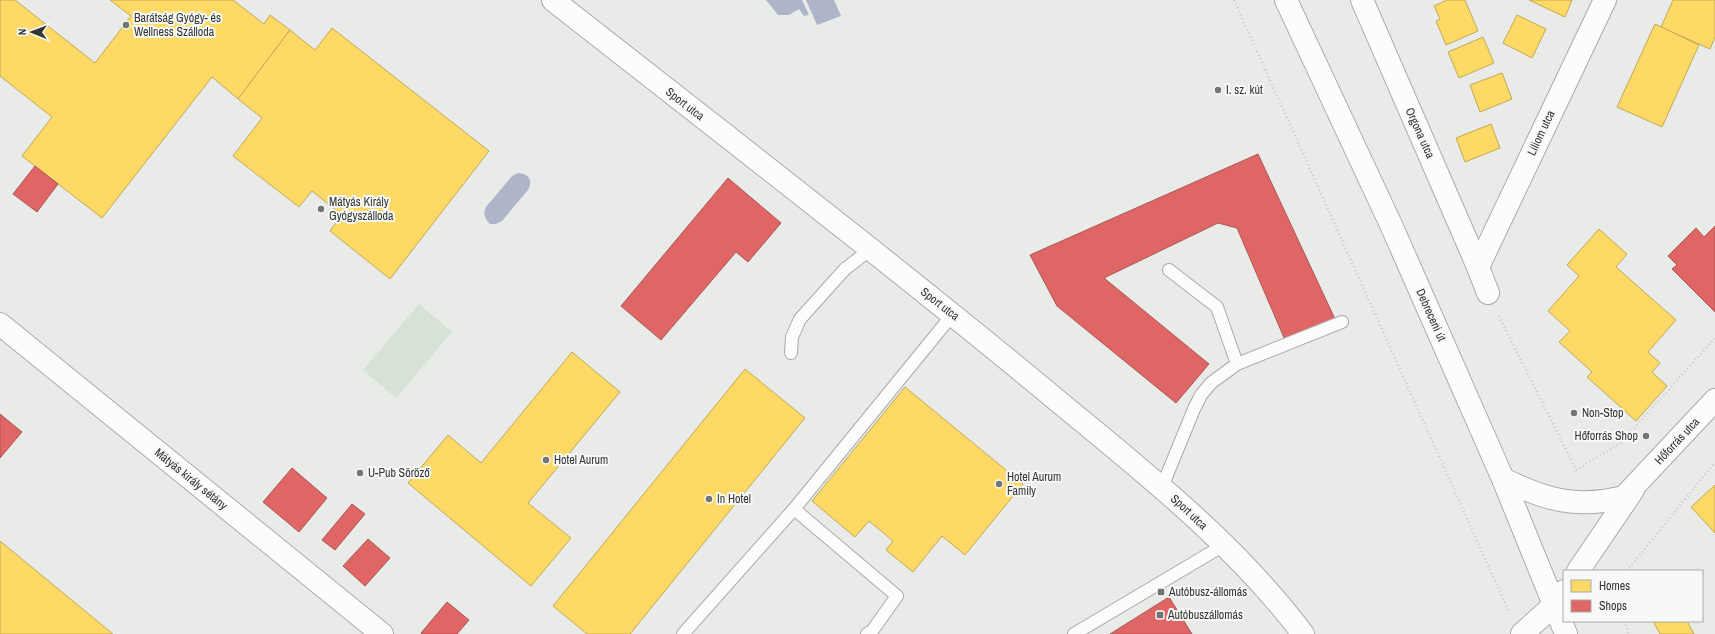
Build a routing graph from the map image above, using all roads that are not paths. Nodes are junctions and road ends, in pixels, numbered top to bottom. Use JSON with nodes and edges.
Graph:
{"nodes":[{"id":1,"x":553,"y":0,"type":"edge"},
{"id":2,"x":1286,"y":0,"type":"edge"},
{"id":3,"x":1362,"y":0,"type":"edge"},
{"id":4,"x":1604,"y":0,"type":"edge"},
{"id":5,"x":871,"y":249,"type":"junction"},
{"id":6,"x":1478,"y":267,"type":"junction"},
{"id":7,"x":1169,"y":270,"type":"dead end"},
{"id":8,"x":1488,"y":293,"type":"road end"},
{"id":9,"x":953,"y":314,"type":"junction"},
{"id":10,"x":1342,"y":322,"type":"dead end"},
{"id":11,"x":0,"y":324,"type":"edge"},
{"id":12,"x":791,"y":353,"type":"dead end"},
{"id":13,"x":1237,"y":364,"type":"junction"},
{"id":14,"x":1715,"y":400,"type":"edge"},
{"id":15,"x":1503,"y":479,"type":"junction"},
{"id":16,"x":1638,"y":482,"type":"junction"},
{"id":17,"x":1162,"y":486,"type":"junction"},
{"id":18,"x":794,"y":509,"type":"junction"},
{"id":19,"x":1224,"y":545,"type":"junction"},
{"id":20,"x":1579,"y":570,"type":"edge"},
{"id":21,"x":1559,"y":598,"type":"edge"},
{"id":22,"x":1563,"y":619,"type":"edge"},
{"id":23,"x":1564,"y":622,"type":"edge"},
{"id":24,"x":382,"y":634,"type":"edge"},
{"id":25,"x":683,"y":634,"type":"edge"},
{"id":26,"x":867,"y":634,"type":"edge"},
{"id":27,"x":1074,"y":634,"type":"edge"},
{"id":28,"x":1304,"y":634,"type":"edge"},
{"id":29,"x":1522,"y":634,"type":"edge"},
{"id":30,"x":1566,"y":634,"type":"edge"}],
"edges":[{"from":1,"to":5,"type":"street","name":"Sport utca"},
{"from":2,"to":15,"type":"street","name":"Debreceni út"},
{"from":3,"to":6,"type":"street","name":"Orgona utca"},
{"from":4,"to":6,"type":"street","name":"Liliom utca"},
{"from":5,"to":9,"type":"street","name":"Sport utca"},
{"from":5,"to":12,"type":"lane"},
{"from":6,"to":8,"type":"street","name":"Orgona utca"},
{"from":7,"to":13,"type":"lane"},
{"from":9,"to":17,"type":"street","name":"Sport utca"},
{"from":9,"to":18,"type":"lane"},
{"from":10,"to":13,"type":"lane"},
{"from":11,"to":24,"type":"street","name":"Mátyás király sétány"},
{"from":13,"to":17,"type":"lane"},
{"from":14,"to":16,"type":"street","name":"Hőforrás utca"},
{"from":15,"to":16,"type":"street","name":"Hőforrás utca"},
{"from":15,"to":21,"type":"street","name":"Debreceni út"},
{"from":16,"to":20,"type":"street","name":"Hőforrás utca"},
{"from":17,"to":19,"type":"street","name":"Sport utca"},
{"from":18,"to":25,"type":"lane"},
{"from":18,"to":26,"type":"lane"},
{"from":19,"to":27,"type":"lane"},
{"from":19,"to":28,"type":"street","name":"Sport utca"},
{"from":21,"to":22,"type":"street","name":"Debreceni út"},
{"from":21,"to":29,"type":"street"},
{"from":23,"to":30,"type":"street","name":"Debreceni út"}]}
